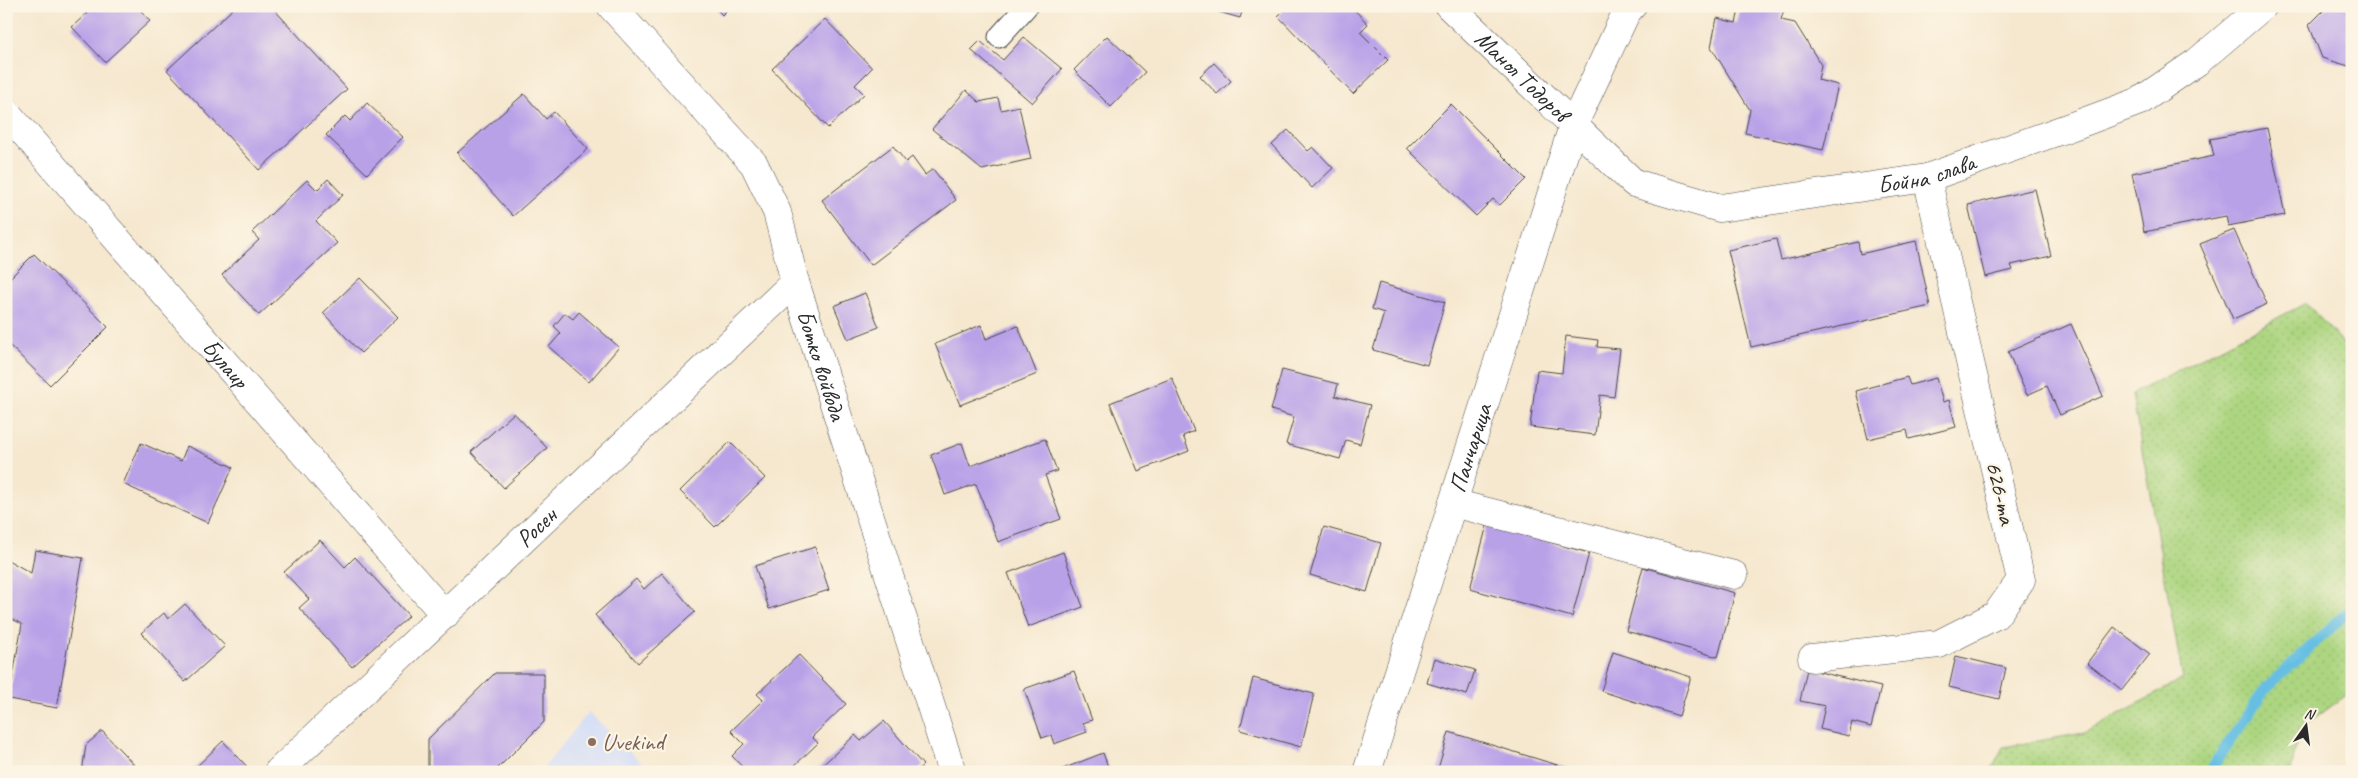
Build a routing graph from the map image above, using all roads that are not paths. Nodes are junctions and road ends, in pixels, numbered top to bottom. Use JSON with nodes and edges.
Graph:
{"nodes":[{"id":1,"x":611,"y":6,"type":"edge"},
{"id":2,"x":1027,"y":6,"type":"edge"},
{"id":3,"x":1449,"y":6,"type":"edge"},
{"id":4,"x":1632,"y":6,"type":"edge"},
{"id":5,"x":2263,"y":6,"type":"edge"},
{"id":6,"x":999,"y":37,"type":"dead end"},
{"id":7,"x":6,"y":112,"type":"edge"},
{"id":8,"x":1573,"y":126,"type":"junction"},
{"id":9,"x":1927,"y":178,"type":"junction"},
{"id":10,"x":795,"y":282,"type":"junction"},
{"id":11,"x":1453,"y":503,"type":"junction"},
{"id":12,"x":1734,"y":575,"type":"dead end"},
{"id":13,"x":445,"y":615,"type":"junction"},
{"id":14,"x":1812,"y":658,"type":"dead end"},
{"id":15,"x":278,"y":772,"type":"edge"},
{"id":16,"x":952,"y":772,"type":"edge"},
{"id":17,"x":1367,"y":772,"type":"edge"}],
"edges":[{"from":1,"to":10,"type":"street","name":"Ботко войвода"},
{"from":2,"to":6,"type":"lane"},
{"from":3,"to":8,"type":"street","name":"Манол Тодоров"},
{"from":4,"to":8,"type":"street","name":"Панчарица"},
{"from":5,"to":9,"type":"street","name":"Бойна слава"},
{"from":7,"to":13,"type":"street","name":"Булаир"},
{"from":8,"to":9,"type":"street","name":"Бойна слава"},
{"from":8,"to":11,"type":"street","name":"Панчарица"},
{"from":9,"to":14,"type":"street","name":"626-та"},
{"from":10,"to":13,"type":"street","name":"Росен"},
{"from":10,"to":16,"type":"street","name":"Ботко войвода"},
{"from":11,"to":12,"type":"street"},
{"from":11,"to":17,"type":"street","name":"Панчарица"},
{"from":13,"to":15,"type":"street","name":"Росен"}]}
